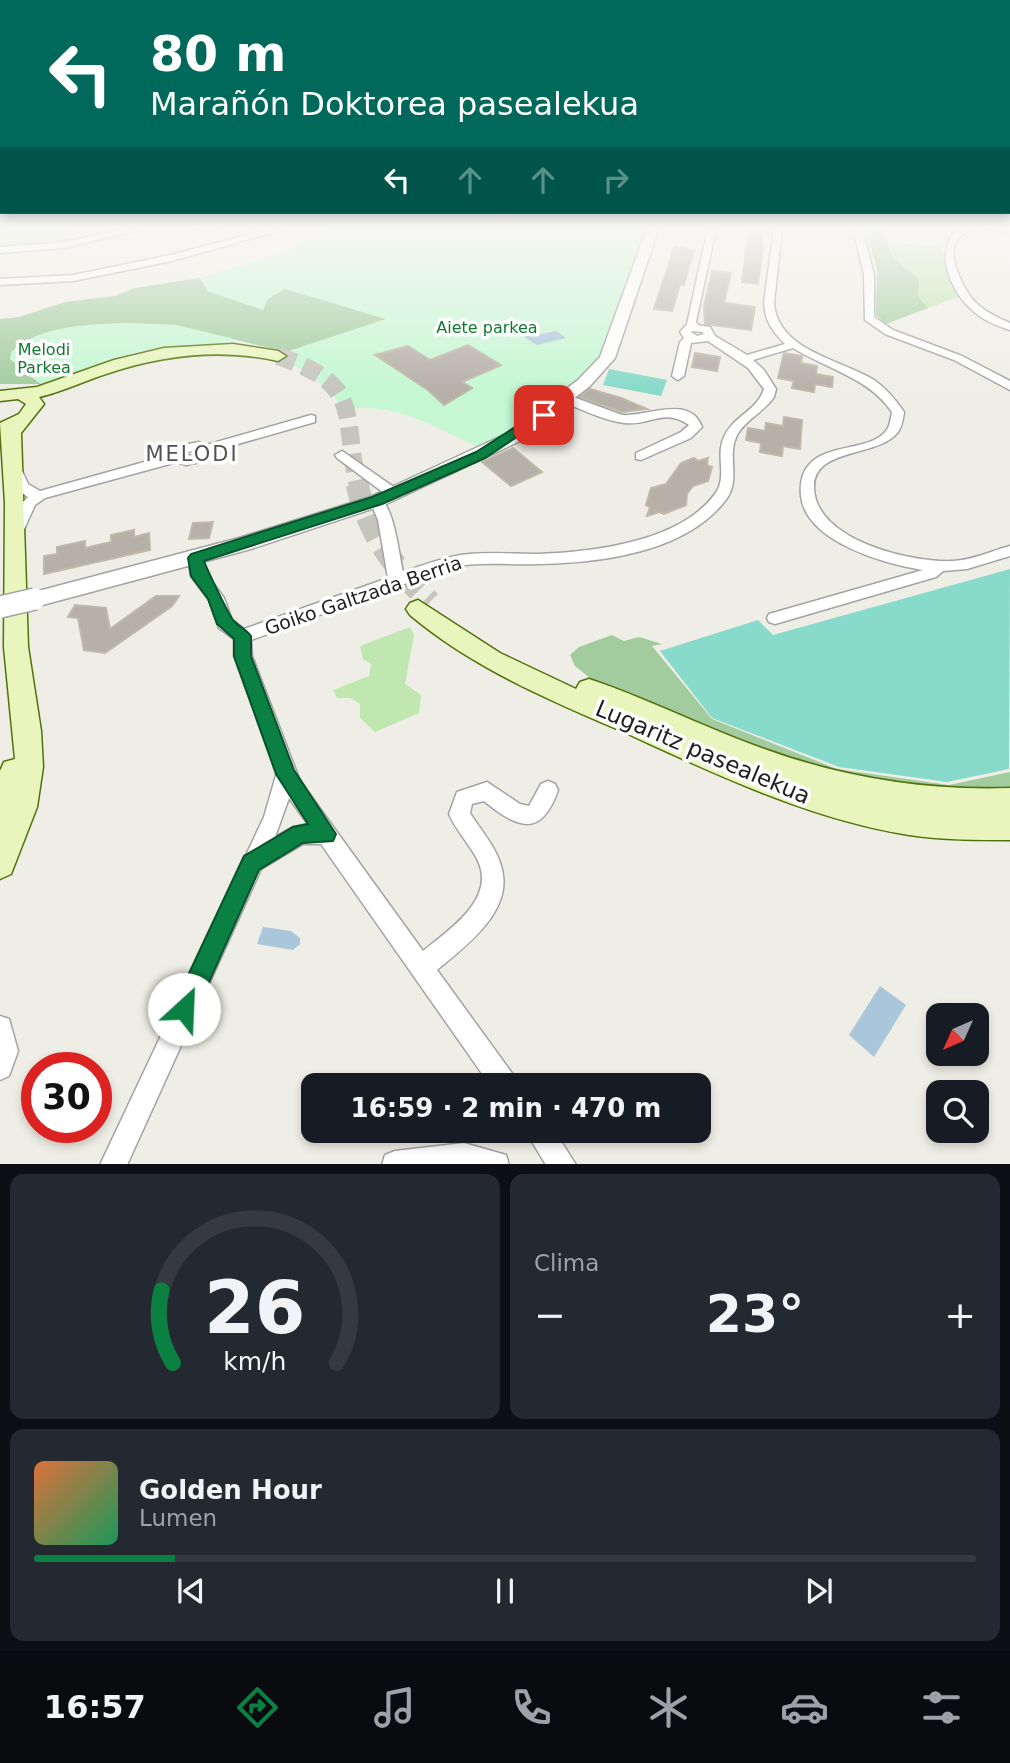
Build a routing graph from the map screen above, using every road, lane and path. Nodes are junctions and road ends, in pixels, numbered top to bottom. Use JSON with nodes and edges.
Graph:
{"nodes":[{"id":1,"x":634,"y":282,"type":"edge"},
{"id":2,"x":700,"y":282,"type":"edge"},
{"id":3,"x":774,"y":282,"type":"edge"},
{"id":4,"x":869,"y":282,"type":"edge"},
{"id":5,"x":959,"y":282,"type":"edge"},
{"id":6,"x":1010,"y":327,"type":"edge"},
{"id":7,"x":693,"y":332,"type":"junction"},
{"id":8,"x":795,"y":344,"type":"junction"},
{"id":9,"x":743,"y":360,"type":"junction"},
{"id":10,"x":678,"y":376,"type":"dead end"},
{"id":11,"x":1010,"y":386,"type":"edge"},
{"id":12,"x":6,"y":395,"type":"edge"},
{"id":13,"x":565,"y":398,"type":"junction"},
{"id":14,"x":18,"y":419,"type":"edge"},
{"id":15,"x":311,"y":419,"type":"dead end"},
{"id":16,"x":342,"y":454,"type":"dead end"},
{"id":17,"x":6,"y":456,"type":"edge"},
{"id":18,"x":642,"y":456,"type":"dead end"},
{"id":19,"x":40,"y":495,"type":"junction"},
{"id":20,"x":385,"y":497,"type":"junction"},
{"id":21,"x":14,"y":539,"type":"junction"},
{"id":22,"x":1010,"y":551,"type":"edge"},
{"id":23,"x":872,"y":552,"type":"junction"},
{"id":24,"x":196,"y":558,"type":"junction"},
{"id":25,"x":939,"y":566,"type":"junction"},
{"id":26,"x":396,"y":579,"type":"junction"},
{"id":27,"x":886,"y":586,"type":"junction"},
{"id":28,"x":0,"y":607,"type":"edge"},
{"id":29,"x":775,"y":618,"type":"dead end"},
{"id":30,"x":242,"y":636,"type":"junction"},
{"id":31,"x":286,"y":774,"type":"junction"},
{"id":32,"x":548,"y":790,"type":"dead end"},
{"id":33,"x":1010,"y":801,"type":"edge"},
{"id":34,"x":0,"y":822,"type":"edge"},
{"id":35,"x":1010,"y":826,"type":"edge"},
{"id":36,"x":326,"y":834,"type":"junction"},
{"id":37,"x":0,"y":863,"type":"edge"},
{"id":38,"x":251,"y":863,"type":"junction"},
{"id":39,"x":421,"y":968,"type":"junction"},
{"id":40,"x":0,"y":1028,"type":"edge"},
{"id":41,"x":0,"y":1067,"type":"edge"},
{"id":42,"x":497,"y":1073,"type":"edge"},
{"id":43,"x":548,"y":1143,"type":"edge"},
{"id":44,"x":113,"y":1164,"type":"edge"},
{"id":45,"x":395,"y":1164,"type":"edge"},
{"id":46,"x":496,"y":1164,"type":"edge"},
{"id":47,"x":563,"y":1164,"type":"edge"}],
"edges":[{"from":1,"to":13,"type":"street"},
{"from":2,"to":7,"type":"street"},
{"from":3,"to":8,"type":"street"},
{"from":4,"to":11,"type":"street"},
{"from":5,"to":6,"type":"street"},
{"from":7,"to":9,"type":"street","name":"Goiko Galtzada Berria"},
{"from":7,"to":10,"type":"street"},
{"from":8,"to":9,"type":"street"},
{"from":8,"to":23,"type":"street"},
{"from":9,"to":26,"type":"street","name":"Goiko Galtzada Berria"},
{"from":12,"to":14,"type":"main road"},
{"from":12,"to":14,"type":"main road"},
{"from":13,"to":18,"type":"street"},
{"from":13,"to":20,"type":"street"},
{"from":14,"to":17,"type":"main road"},
{"from":15,"to":19,"type":"street"},
{"from":16,"to":20,"type":"street"},
{"from":17,"to":19,"type":"street"},
{"from":17,"to":21,"type":"main road"},
{"from":17,"to":34,"type":"main road"},
{"from":19,"to":21,"type":"street"},
{"from":20,"to":24,"type":"street"},
{"from":20,"to":26,"type":"street"},
{"from":21,"to":37,"type":"main road"},
{"from":22,"to":25,"type":"street"},
{"from":23,"to":25,"type":"street"},
{"from":23,"to":27,"type":"street"},
{"from":24,"to":28,"type":"street","bridge":true},
{"from":24,"to":30,"type":"street"},
{"from":25,"to":27,"type":"street"},
{"from":26,"to":30,"type":"street","name":"Goiko Galtzada Berria"},
{"from":27,"to":29,"type":"street"},
{"from":30,"to":31,"type":"street"},
{"from":31,"to":36,"type":"street"},
{"from":31,"to":38,"type":"street"},
{"from":32,"to":39,"type":"street"},
{"from":33,"to":35,"type":"main road","name":"Lugaritz pasealekua"},
{"from":36,"to":38,"type":"street"},
{"from":36,"to":39,"type":"street"},
{"from":38,"to":44,"type":"street"},
{"from":39,"to":42,"type":"street"},
{"from":40,"to":41,"type":"street"},
{"from":43,"to":47,"type":"street"},
{"from":45,"to":46,"type":"street"}]}
